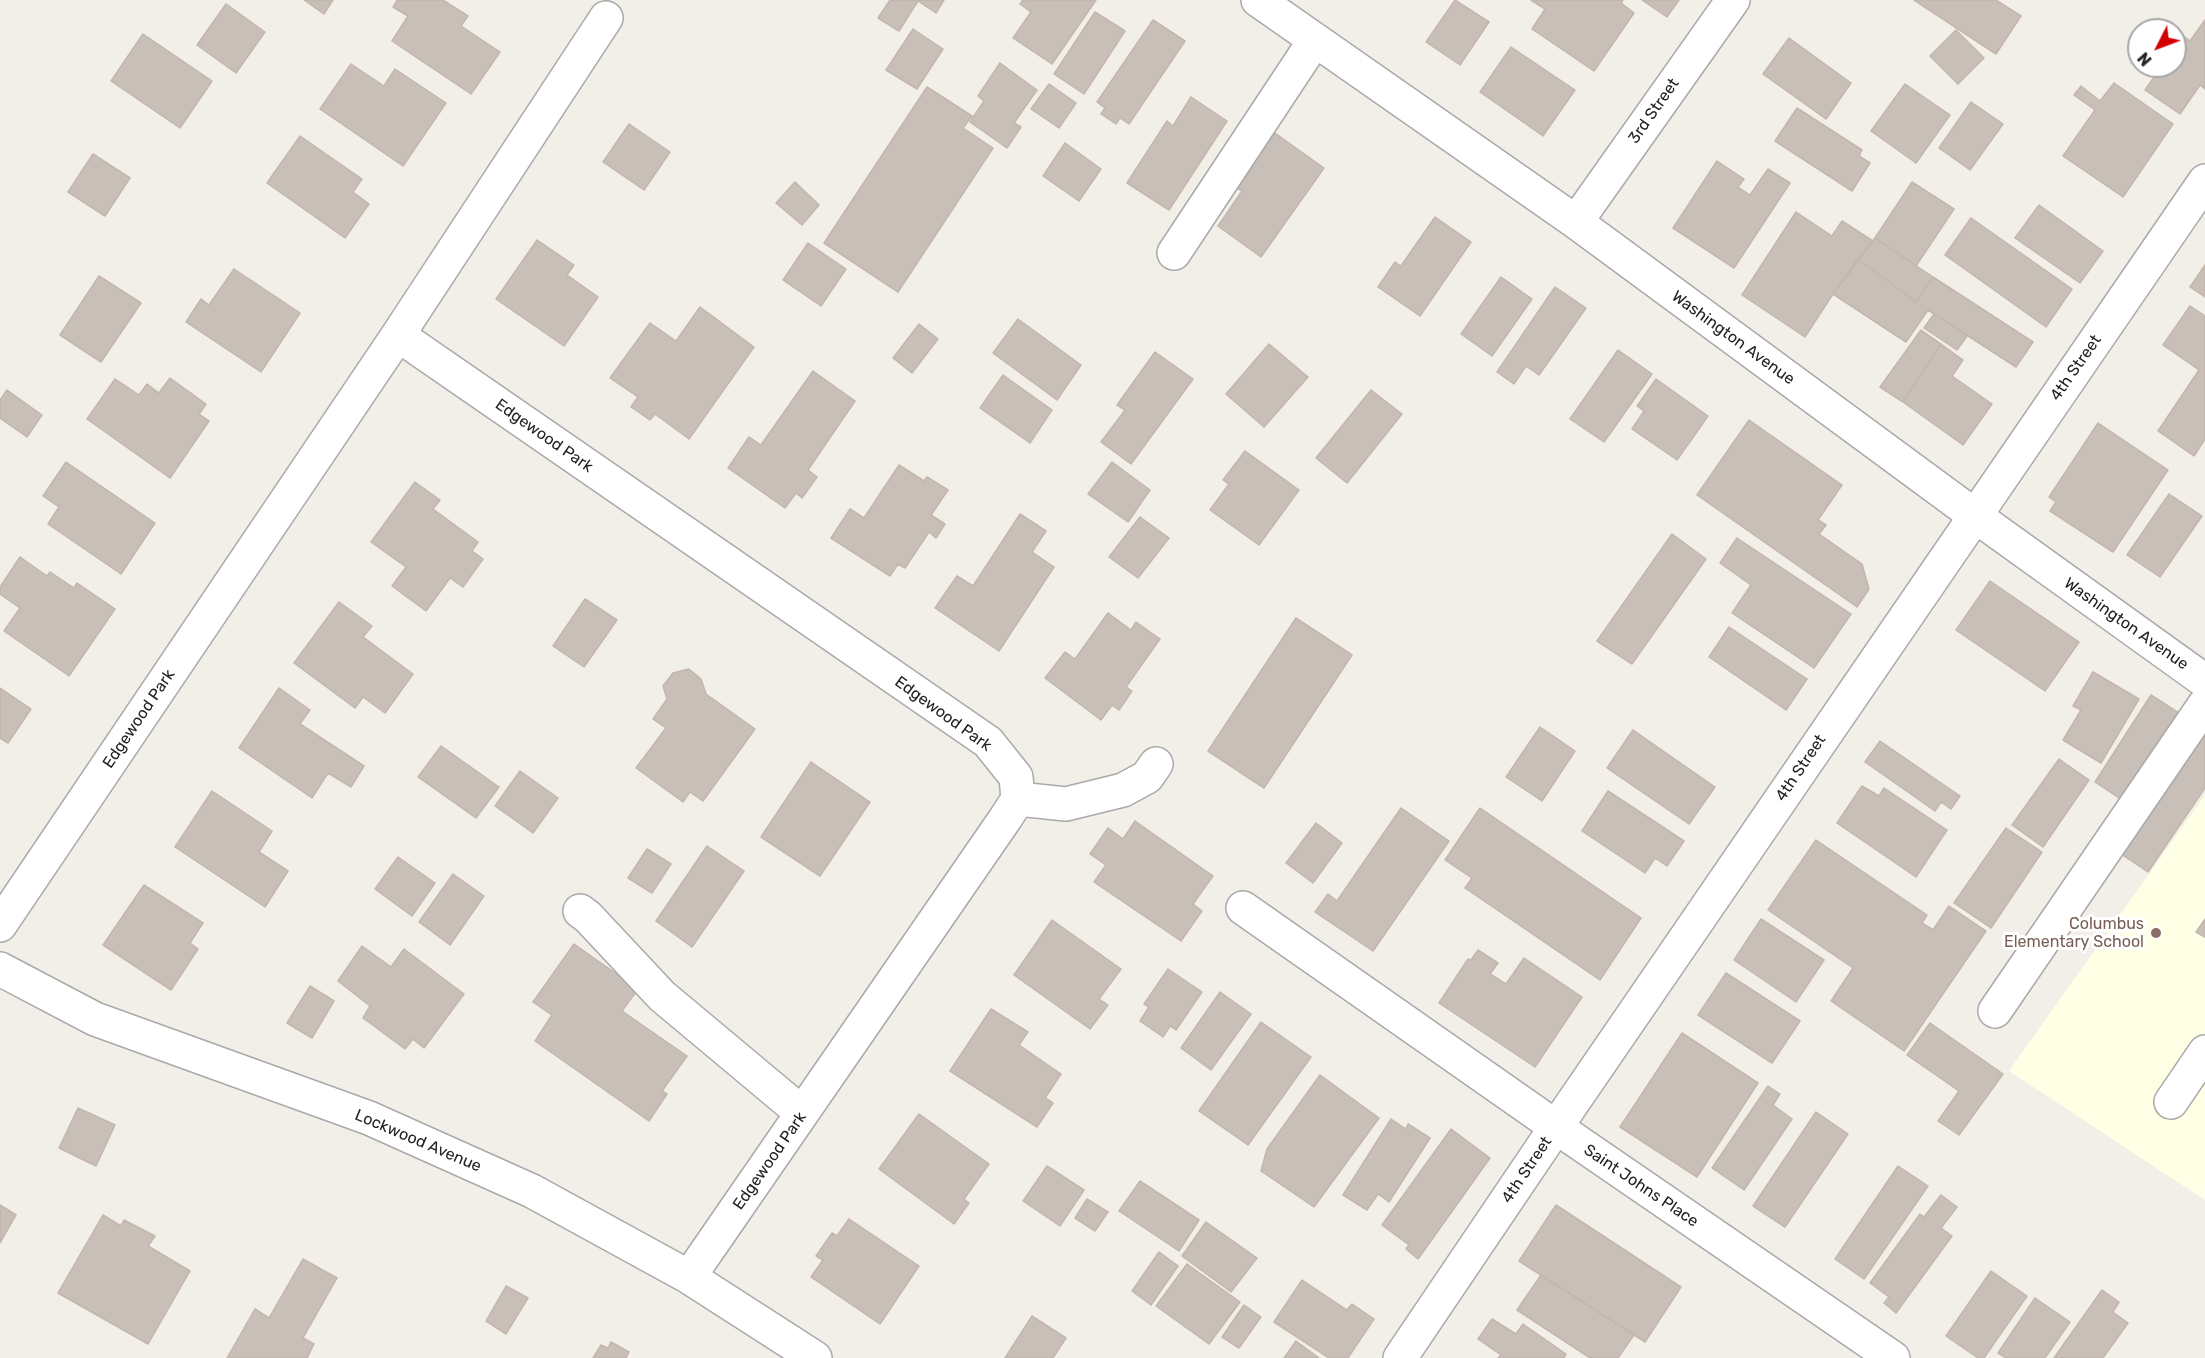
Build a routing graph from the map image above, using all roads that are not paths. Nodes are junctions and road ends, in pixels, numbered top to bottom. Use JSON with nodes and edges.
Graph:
{"nodes":[{"id":1,"x":1258,"y":0,"type":"edge"},
{"id":2,"x":1733,"y":0,"type":"edge"},
{"id":3,"x":606,"y":18,"type":"dead end"},
{"id":4,"x":1315,"y":40,"type":"junction"},
{"id":5,"x":2205,"y":181,"type":"edge"},
{"id":6,"x":1576,"y":222,"type":"junction"},
{"id":7,"x":1174,"y":253,"type":"dead end"},
{"id":8,"x":398,"y":335,"type":"junction"},
{"id":9,"x":1974,"y":515,"type":"junction"},
{"id":10,"x":2205,"y":681,"type":"edge"},
{"id":11,"x":2205,"y":705,"type":"edge"},
{"id":12,"x":1156,"y":764,"type":"dead end"},
{"id":13,"x":1018,"y":799,"type":"junction"},
{"id":14,"x":1243,"y":908,"type":"dead end"},
{"id":15,"x":580,"y":910,"type":"dead end"},
{"id":16,"x":0,"y":925,"type":"edge"},
{"id":17,"x":0,"y":969,"type":"edge"},
{"id":18,"x":1995,"y":1011,"type":"dead end"},
{"id":19,"x":2205,"y":1053,"type":"edge"},
{"id":20,"x":2172,"y":1102,"type":"dead end"},
{"id":21,"x":802,"y":1113,"type":"junction"},
{"id":22,"x":1556,"y":1127,"type":"junction"},
{"id":23,"x":689,"y":1277,"type":"junction"},
{"id":24,"x":814,"y":1358,"type":"edge"},
{"id":25,"x":1400,"y":1358,"type":"edge"},
{"id":26,"x":1893,"y":1358,"type":"edge"}],
"edges":[{"from":1,"to":4,"type":"street","name":"Washington Avenue"},
{"from":2,"to":6,"type":"street","name":"3rd Street"},
{"from":3,"to":8,"type":"street","name":"Edgewood Park"},
{"from":4,"to":6,"type":"street","name":"Washington Avenue"},
{"from":4,"to":7,"type":"street"},
{"from":5,"to":9,"type":"street","name":"4th Street"},
{"from":6,"to":9,"type":"street","name":"Washington Avenue"},
{"from":8,"to":13,"type":"street","name":"Edgewood Park"},
{"from":8,"to":16,"type":"street","name":"Edgewood Park"},
{"from":9,"to":10,"type":"street","name":"Washington Avenue"},
{"from":9,"to":22,"type":"street","name":"4th Street"},
{"from":11,"to":18,"type":"street"},
{"from":12,"to":13,"type":"street"},
{"from":13,"to":21,"type":"street","name":"Edgewood Park"},
{"from":14,"to":22,"type":"street","name":"Saint Johns Place"},
{"from":15,"to":21,"type":"street"},
{"from":17,"to":23,"type":"street","name":"Lockwood Avenue"},
{"from":19,"to":20,"type":"street"},
{"from":21,"to":23,"type":"street","name":"Edgewood Park"},
{"from":22,"to":25,"type":"street","name":"4th Street"},
{"from":22,"to":26,"type":"street","name":"Saint Johns Place"},
{"from":23,"to":24,"type":"street","name":"Lockwood Avenue"}]}
